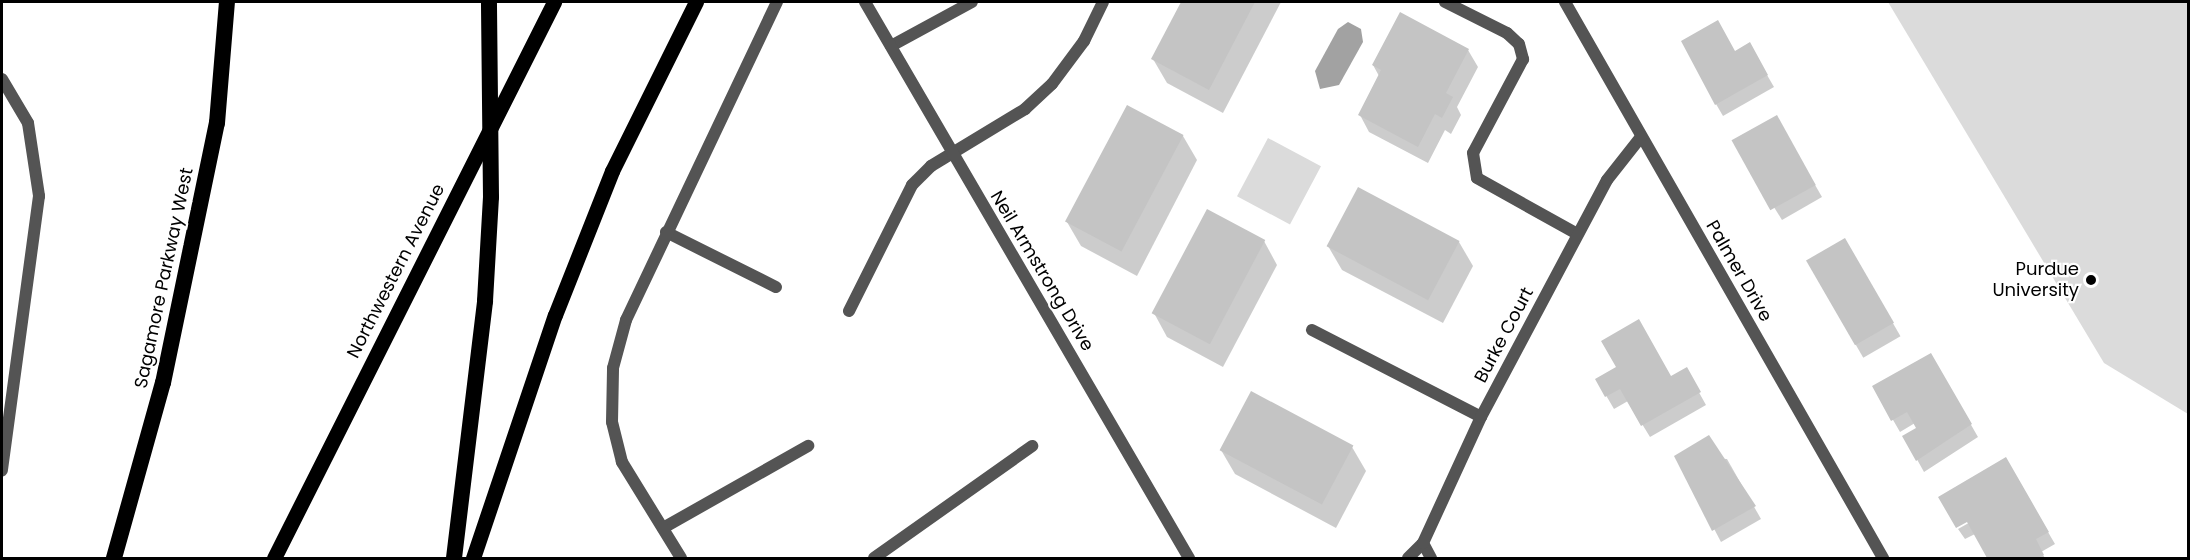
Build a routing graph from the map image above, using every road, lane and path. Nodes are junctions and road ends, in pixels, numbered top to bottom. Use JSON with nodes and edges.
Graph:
{"nodes":[{"id":1,"x":227,"y":2,"type":"edge"},
{"id":2,"x":489,"y":2,"type":"edge"},
{"id":3,"x":554,"y":2,"type":"edge"},
{"id":4,"x":696,"y":2,"type":"edge"},
{"id":5,"x":777,"y":2,"type":"edge"},
{"id":6,"x":864,"y":2,"type":"edge"},
{"id":7,"x":972,"y":2,"type":"edge"},
{"id":8,"x":1103,"y":2,"type":"edge"},
{"id":9,"x":1445,"y":2,"type":"edge"},
{"id":10,"x":1564,"y":2,"type":"edge"},
{"id":11,"x":891,"y":46,"type":"junction"},
{"id":12,"x":2,"y":80,"type":"edge"},
{"id":13,"x":1641,"y":137,"type":"junction"},
{"id":14,"x":952,"y":153,"type":"junction"},
{"id":15,"x":666,"y":232,"type":"junction"},
{"id":16,"x":1577,"y":234,"type":"junction"},
{"id":17,"x":776,"y":287,"type":"dead end"},
{"id":18,"x":849,"y":311,"type":"dead end"},
{"id":19,"x":1312,"y":330,"type":"dead end"},
{"id":20,"x":1481,"y":417,"type":"junction"},
{"id":21,"x":808,"y":446,"type":"dead end"},
{"id":22,"x":1032,"y":446,"type":"dead end"},
{"id":23,"x":2,"y":471,"type":"edge"},
{"id":24,"x":663,"y":528,"type":"junction"},
{"id":25,"x":1423,"y":543,"type":"junction"},
{"id":26,"x":114,"y":558,"type":"edge"},
{"id":27,"x":274,"y":558,"type":"edge"},
{"id":28,"x":454,"y":558,"type":"edge"},
{"id":29,"x":473,"y":558,"type":"edge"},
{"id":30,"x":681,"y":558,"type":"edge"},
{"id":31,"x":874,"y":558,"type":"edge"},
{"id":32,"x":1189,"y":558,"type":"edge"},
{"id":33,"x":1408,"y":558,"type":"edge"},
{"id":34,"x":1431,"y":558,"type":"edge"},
{"id":35,"x":1883,"y":558,"type":"edge"}],
"edges":[{"from":1,"to":26,"type":"highway","name":"Sagamore Parkway West"},
{"from":2,"to":28,"type":"highway"},
{"from":3,"to":27,"type":"main road","name":"Northwestern Avenue"},
{"from":4,"to":29,"type":"main road"},
{"from":5,"to":15,"type":"street"},
{"from":6,"to":11,"type":"street","name":"Neil Armstrong Drive"},
{"from":7,"to":11,"type":"street"},
{"from":8,"to":14,"type":"street"},
{"from":9,"to":16,"type":"street"},
{"from":10,"to":13,"type":"street","name":"Palmer Drive"},
{"from":11,"to":14,"type":"street","name":"Neil Armstrong Drive"},
{"from":12,"to":23,"type":"street"},
{"from":13,"to":16,"type":"street","name":"Burke Court"},
{"from":13,"to":35,"type":"street","name":"Palmer Drive"},
{"from":14,"to":18,"type":"street"},
{"from":14,"to":32,"type":"street","name":"Neil Armstrong Drive"},
{"from":15,"to":17,"type":"street"},
{"from":15,"to":24,"type":"street"},
{"from":16,"to":20,"type":"street","name":"Burke Court"},
{"from":19,"to":20,"type":"street"},
{"from":20,"to":25,"type":"street","name":"Burke Court"},
{"from":21,"to":24,"type":"street"},
{"from":22,"to":31,"type":"street"},
{"from":24,"to":30,"type":"street"},
{"from":25,"to":33,"type":"street"},
{"from":25,"to":34,"type":"street"}]}
